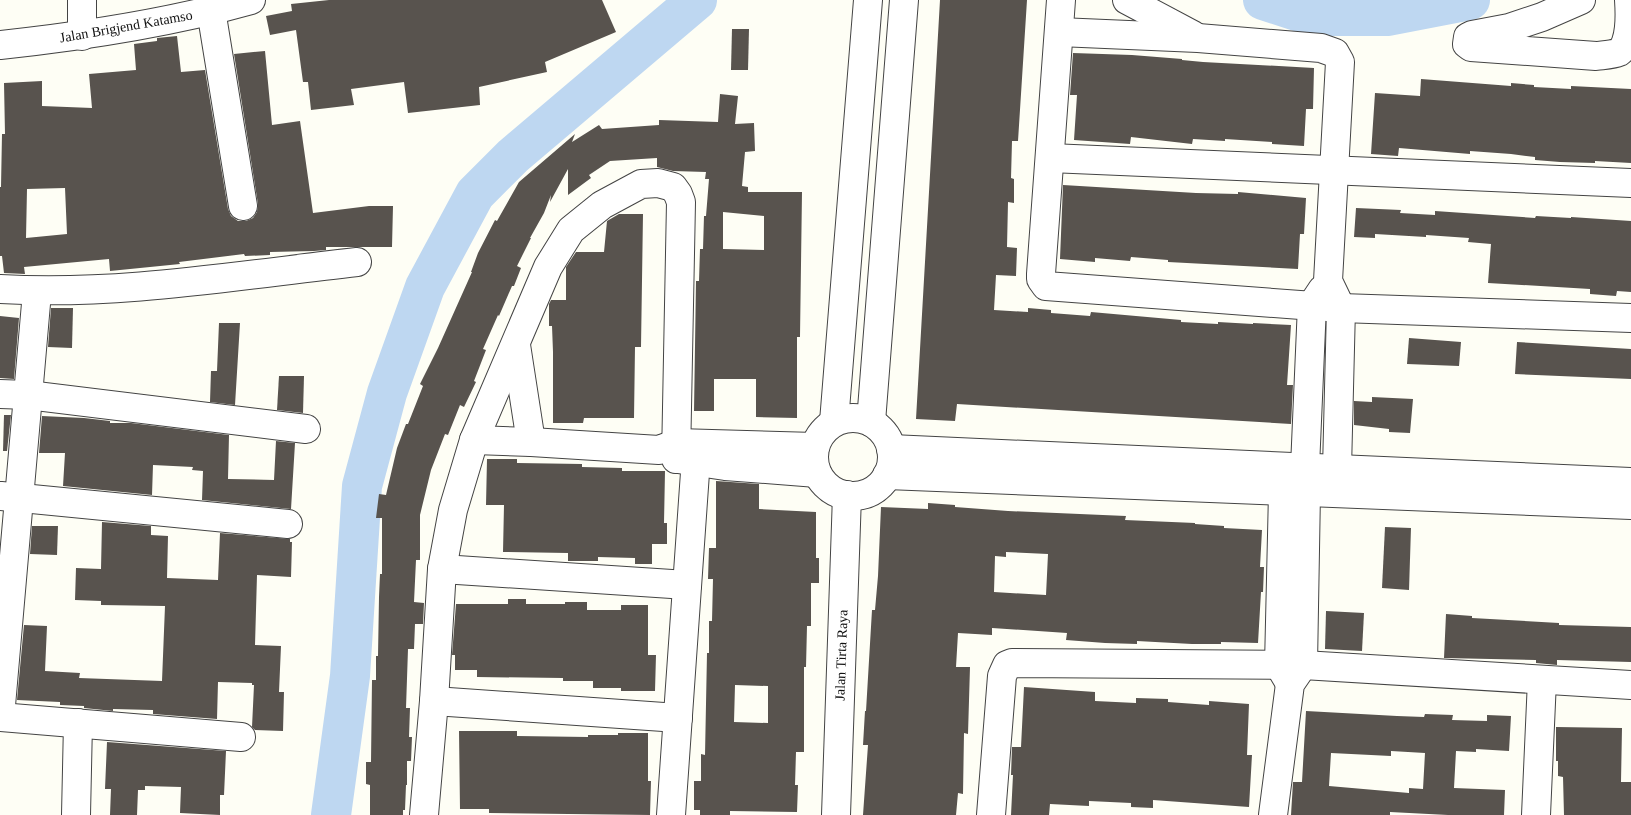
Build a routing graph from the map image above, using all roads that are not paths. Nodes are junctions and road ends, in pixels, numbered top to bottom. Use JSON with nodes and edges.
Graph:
{"nodes":[{"id":1,"x":82,"y":0,"type":"edge"},
{"id":2,"x":904,"y":0,"type":"edge"},
{"id":3,"x":1061,"y":0,"type":"edge"},
{"id":4,"x":1127,"y":0,"type":"edge"},
{"id":5,"x":1581,"y":0,"type":"edge"},
{"id":6,"x":1629,"y":0,"type":"edge"},
{"id":7,"x":234,"y":4,"type":"edge"},
{"id":8,"x":867,"y":13,"type":"edge"},
{"id":9,"x":902,"y":28,"type":"junction"},
{"id":10,"x":1059,"y":32,"type":"junction"},
{"id":11,"x":82,"y":36,"type":"junction"},
{"id":12,"x":1198,"y":38,"type":"junction"},
{"id":13,"x":0,"y":45,"type":"edge"},
{"id":14,"x":1050,"y":158,"type":"junction"},
{"id":15,"x":1334,"y":170,"type":"junction"},
{"id":16,"x":1631,"y":183,"type":"edge"},
{"id":17,"x":243,"y":206,"type":"dead end"},
{"id":18,"x":358,"y":262,"type":"dead end"},
{"id":19,"x":1328,"y":281,"type":"junction"},
{"id":20,"x":0,"y":290,"type":"edge"},
{"id":21,"x":37,"y":292,"type":"junction"},
{"id":22,"x":1312,"y":305,"type":"junction"},
{"id":23,"x":1341,"y":308,"type":"junction"},
{"id":24,"x":1631,"y":318,"type":"edge"},
{"id":25,"x":516,"y":345,"type":"junction"},
{"id":26,"x":0,"y":394,"type":"edge"},
{"id":27,"x":28,"y":395,"type":"junction"},
{"id":28,"x":834,"y":422,"type":"junction"},
{"id":29,"x":871,"y":422,"type":"junction"},
{"id":30,"x":306,"y":429,"type":"dead end"},
{"id":31,"x":474,"y":440,"type":"junction"},
{"id":32,"x":530,"y":442,"type":"junction"},
{"id":33,"x":891,"y":449,"type":"junction"},
{"id":34,"x":681,"y":451,"type":"junction"},
{"id":35,"x":816,"y":460,"type":"junction"},
{"id":36,"x":1337,"y":469,"type":"junction"},
{"id":37,"x":887,"y":476,"type":"junction"},
{"id":38,"x":1631,"y":482,"type":"edge"},
{"id":39,"x":1298,"y":484,"type":"junction"},
{"id":40,"x":847,"y":495,"type":"junction"},
{"id":41,"x":10,"y":496,"type":"edge"},
{"id":42,"x":1631,"y":506,"type":"edge"},
{"id":43,"x":288,"y":524,"type":"dead end"},
{"id":44,"x":442,"y":569,"type":"junction"},
{"id":45,"x":687,"y":585,"type":"junction"},
{"id":46,"x":5,"y":600,"type":"edge"},
{"id":47,"x":1291,"y":671,"type":"junction"},
{"id":48,"x":1542,"y":680,"type":"junction"},
{"id":49,"x":1631,"y":685,"type":"edge"},
{"id":50,"x":434,"y":701,"type":"junction"},
{"id":51,"x":0,"y":717,"type":"edge"},
{"id":52,"x":678,"y":718,"type":"junction"},
{"id":53,"x":78,"y":723,"type":"junction"},
{"id":54,"x":241,"y":737,"type":"dead end"},
{"id":55,"x":76,"y":815,"type":"edge"},
{"id":56,"x":424,"y":815,"type":"edge"},
{"id":57,"x":671,"y":815,"type":"edge"},
{"id":58,"x":836,"y":815,"type":"edge"},
{"id":59,"x":991,"y":815,"type":"edge"},
{"id":60,"x":1273,"y":815,"type":"edge"},
{"id":61,"x":1536,"y":815,"type":"edge"}],
"edges":[{"from":1,"to":11,"type":"street"},
{"from":2,"to":9,"type":"street"},
{"from":3,"to":10,"type":"street"},
{"from":4,"to":12,"type":"street"},
{"from":5,"to":6,"type":"street"},
{"from":7,"to":11,"type":"street","name":"Jalan Brigjend Katamso"},
{"from":7,"to":17,"type":"street"},
{"from":8,"to":9,"type":"street"},
{"from":8,"to":28,"type":"street"},
{"from":9,"to":29,"type":"street"},
{"from":10,"to":12,"type":"street"},
{"from":10,"to":14,"type":"street"},
{"from":11,"to":13,"type":"street","name":"Jalan Brigjend Katamso"},
{"from":12,"to":15,"type":"street"},
{"from":14,"to":15,"type":"street"},
{"from":14,"to":22,"type":"street"},
{"from":15,"to":16,"type":"street"},
{"from":15,"to":19,"type":"street"},
{"from":18,"to":21,"type":"street"},
{"from":19,"to":22,"type":"street"},
{"from":19,"to":23,"type":"street"},
{"from":20,"to":21,"type":"street"},
{"from":21,"to":27,"type":"street"},
{"from":22,"to":23,"type":"street"},
{"from":22,"to":39,"type":"street"},
{"from":23,"to":24,"type":"street"},
{"from":23,"to":36,"type":"street"},
{"from":25,"to":31,"type":"street"},
{"from":25,"to":32,"type":"street"},
{"from":25,"to":34,"type":"street"},
{"from":26,"to":27,"type":"street"},
{"from":27,"to":30,"type":"street"},
{"from":27,"to":41,"type":"street"},
{"from":28,"to":29,"type":"street"},
{"from":28,"to":35,"type":"street"},
{"from":29,"to":33,"type":"street"},
{"from":31,"to":32,"type":"street"},
{"from":31,"to":44,"type":"street"},
{"from":32,"to":34,"type":"street"},
{"from":33,"to":37,"type":"street"},
{"from":33,"to":39,"type":"street"},
{"from":34,"to":35,"type":"street"},
{"from":34,"to":45,"type":"street"},
{"from":35,"to":40,"type":"street"},
{"from":36,"to":38,"type":"street"},
{"from":36,"to":39,"type":"street"},
{"from":37,"to":39,"type":"street"},
{"from":37,"to":40,"type":"street"},
{"from":39,"to":42,"type":"street"},
{"from":39,"to":47,"type":"street"},
{"from":40,"to":58,"type":"street","name":"Jalan Tirta Raya"},
{"from":41,"to":43,"type":"street"},
{"from":41,"to":46,"type":"street"},
{"from":44,"to":45,"type":"street"},
{"from":44,"to":50,"type":"street"},
{"from":45,"to":52,"type":"street"},
{"from":46,"to":51,"type":"street"},
{"from":47,"to":48,"type":"street"},
{"from":47,"to":59,"type":"street"},
{"from":47,"to":60,"type":"street"},
{"from":48,"to":49,"type":"street"},
{"from":48,"to":61,"type":"street"},
{"from":50,"to":52,"type":"street"},
{"from":50,"to":56,"type":"street"},
{"from":51,"to":53,"type":"street"},
{"from":52,"to":57,"type":"street"},
{"from":53,"to":54,"type":"street"},
{"from":53,"to":55,"type":"street"}]}
